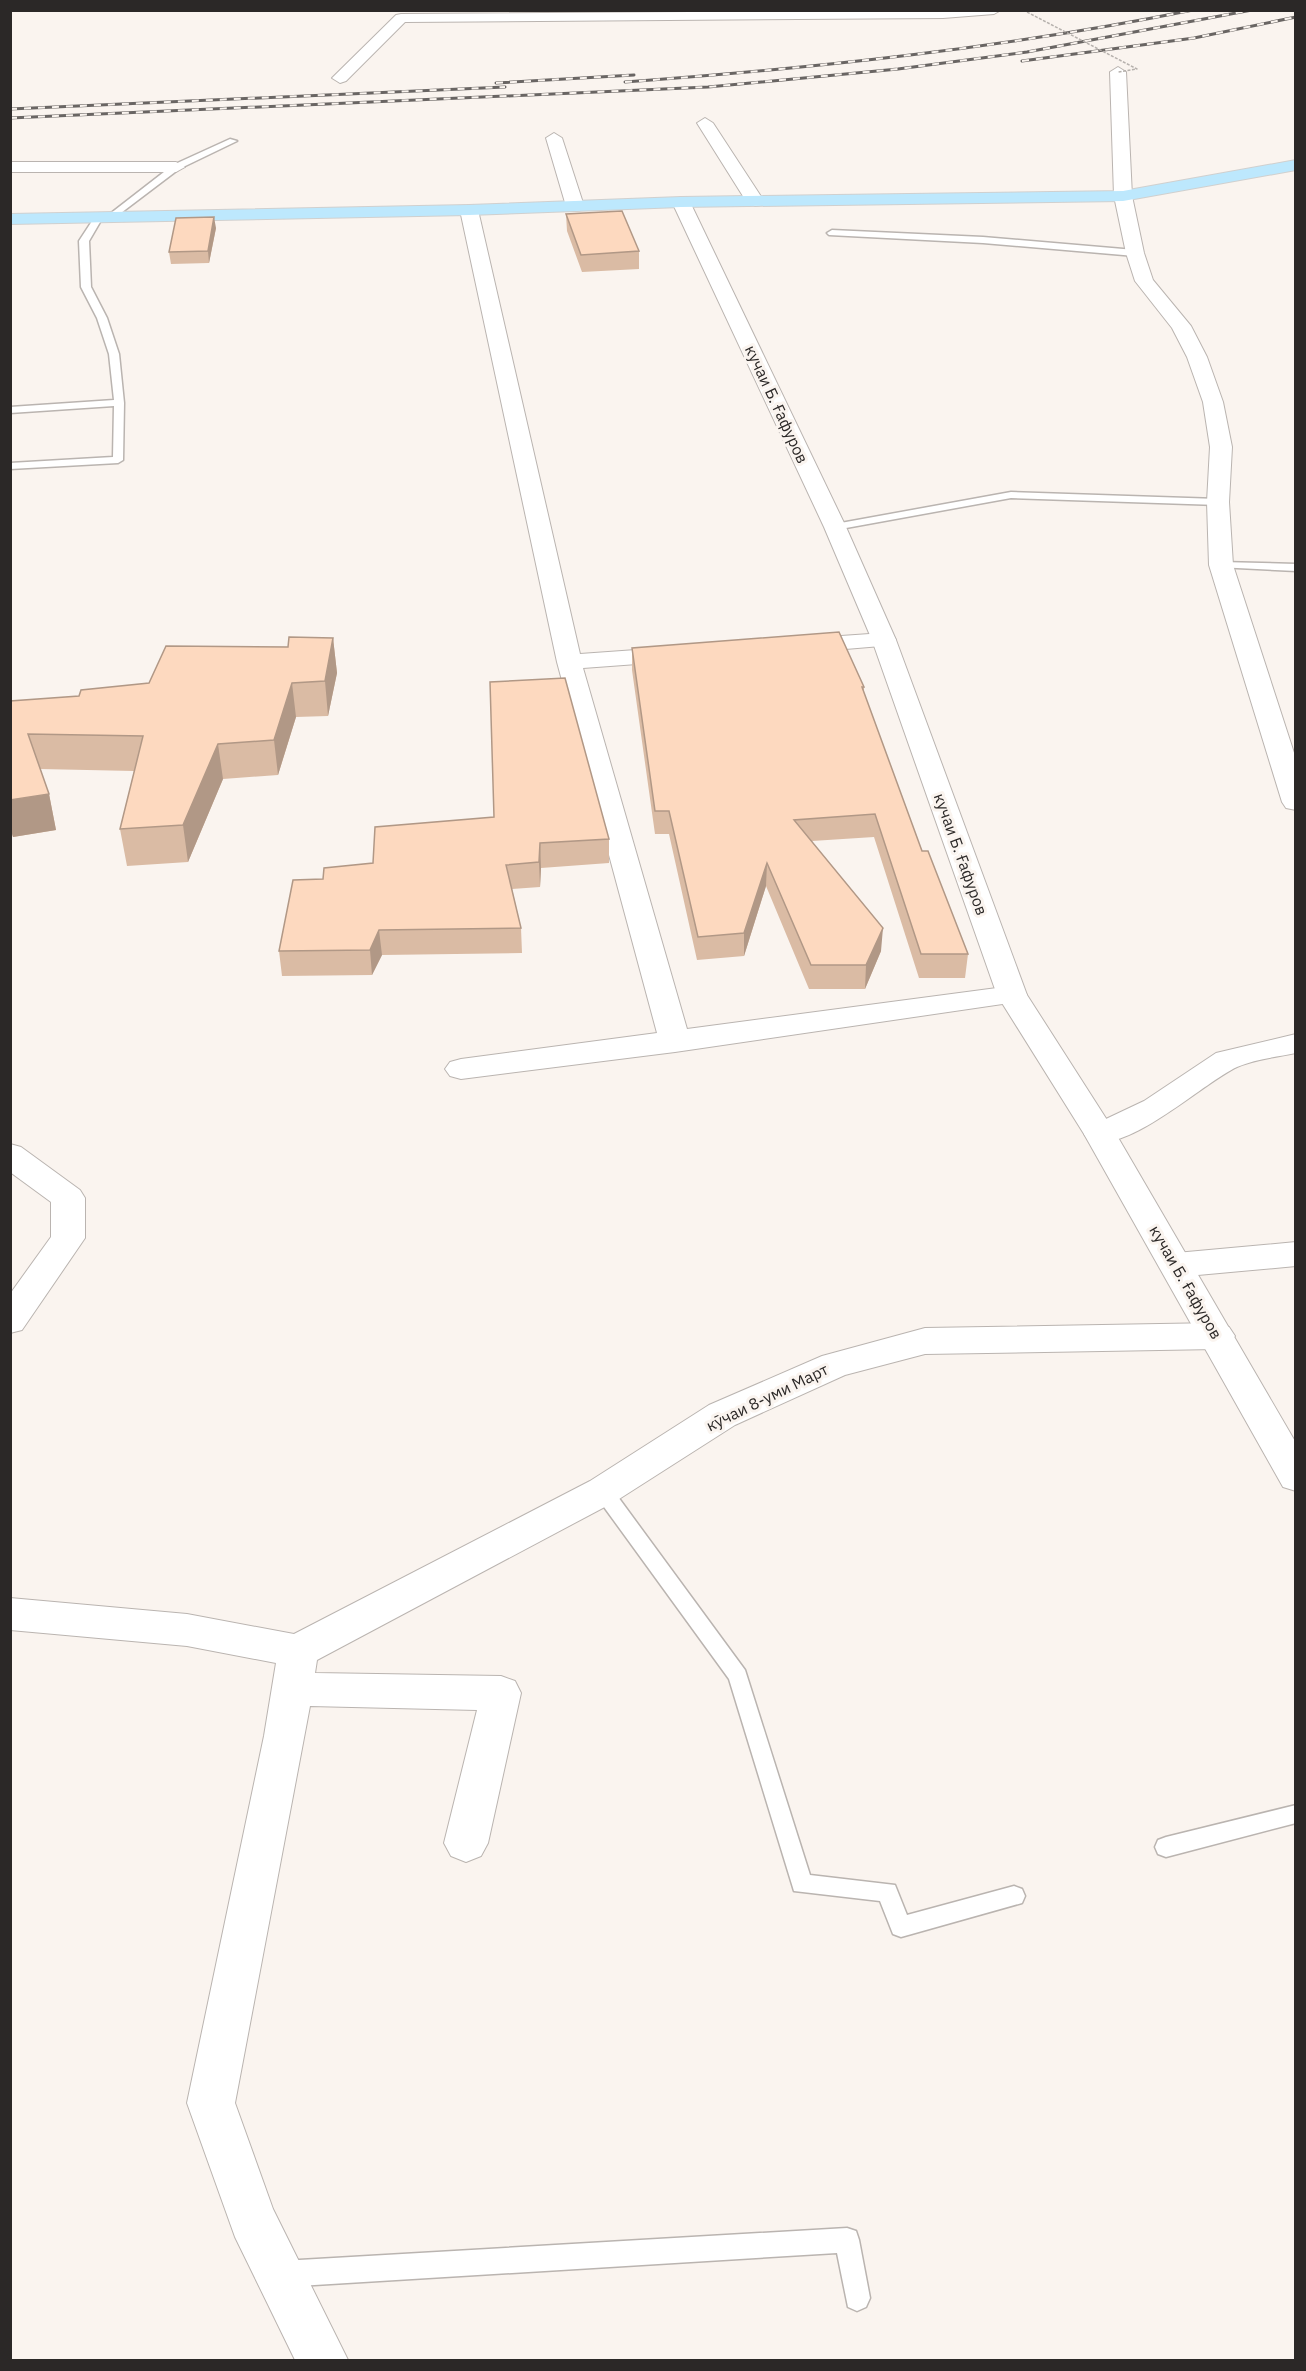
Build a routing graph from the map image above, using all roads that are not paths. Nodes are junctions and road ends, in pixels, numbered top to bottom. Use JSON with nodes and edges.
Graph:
{"nodes":[{"id":1,"x":994,"y":10,"type":"edge"},
{"id":2,"x":1118,"y":72,"type":"road end"},
{"id":3,"x":340,"y":78,"type":"dead end"},
{"id":4,"x":705,"y":123,"type":"dead end"},
{"id":5,"x":554,"y":138,"type":"dead end"},
{"id":6,"x":233,"y":141,"type":"dead end"},
{"id":7,"x":1296,"y":165,"type":"edge"},
{"id":8,"x":176,"y":166,"type":"junction"},
{"id":9,"x":10,"y":167,"type":"edge"},
{"id":10,"x":1123,"y":196,"type":"junction"},
{"id":11,"x":755,"y":201,"type":"junction"},
{"id":12,"x":681,"y":202,"type":"junction"},
{"id":13,"x":575,"y":206,"type":"junction"},
{"id":14,"x":469,"y":210,"type":"junction"},
{"id":15,"x":104,"y":217,"type":"junction"},
{"id":16,"x":10,"y":219,"type":"edge"},
{"id":17,"x":832,"y":233,"type":"dead end"},
{"id":18,"x":1136,"y":253,"type":"junction"},
{"id":19,"x":119,"y":403,"type":"junction"},
{"id":20,"x":10,"y":410,"type":"edge"},
{"id":21,"x":10,"y":466,"type":"edge"},
{"id":22,"x":1218,"y":502,"type":"junction"},
{"id":23,"x":835,"y":527,"type":"junction"},
{"id":24,"x":1221,"y":565,"type":"junction"},
{"id":25,"x":1296,"y":568,"type":"edge"},
{"id":26,"x":884,"y":640,"type":"junction"},
{"id":27,"x":779,"y":648,"type":"edge"},
{"id":28,"x":697,"y":653,"type":"edge"},
{"id":29,"x":569,"y":662,"type":"junction"},
{"id":30,"x":1296,"y":802,"type":"edge"},
{"id":31,"x":1012,"y":995,"type":"junction"},
{"id":32,"x":675,"y":1042,"type":"junction"},
{"id":33,"x":1296,"y":1043,"type":"edge"},
{"id":34,"x":461,"y":1069,"type":"dead end"},
{"id":35,"x":1100,"y":1134,"type":"junction"},
{"id":36,"x":10,"y":1155,"type":"edge"},
{"id":37,"x":1296,"y":1254,"type":"edge"},
{"id":38,"x":1176,"y":1265,"type":"junction"},
{"id":39,"x":10,"y":1321,"type":"edge"},
{"id":40,"x":1217,"y":1335,"type":"junction"},
{"id":41,"x":1296,"y":1477,"type":"edge"},
{"id":42,"x":603,"y":1491,"type":"junction"},
{"id":43,"x":10,"y":1614,"type":"edge"},
{"id":44,"x":295,"y":1670,"type":"junction"},
{"id":45,"x":1296,"y":1814,"type":"edge"},
{"id":46,"x":466,"y":1843,"type":"dead end"},
{"id":47,"x":1166,"y":1847,"type":"dead end"},
{"id":48,"x":1014,"y":1896,"type":"dead end"},
{"id":49,"x":279,"y":2274,"type":"junction"},
{"id":50,"x":857,"y":2298,"type":"dead end"},
{"id":51,"x":322,"y":2361,"type":"edge"}],
"edges":[{"from":1,"to":3,"type":"street"},
{"from":2,"to":10,"type":"street"},
{"from":4,"to":11,"type":"street"},
{"from":5,"to":13,"type":"street"},
{"from":6,"to":8,"type":"lane"},
{"from":7,"to":10,"type":"main road"},
{"from":8,"to":9,"type":"street"},
{"from":8,"to":15,"type":"lane"},
{"from":10,"to":11,"type":"main road"},
{"from":10,"to":18,"type":"street"},
{"from":11,"to":12,"type":"main road"},
{"from":12,"to":13,"type":"main road"},
{"from":12,"to":23,"type":"street","name":"кучаи Б. Ғафуров"},
{"from":13,"to":14,"type":"main road"},
{"from":14,"to":15,"type":"main road"},
{"from":14,"to":29,"type":"street"},
{"from":15,"to":16,"type":"main road"},
{"from":15,"to":19,"type":"lane"},
{"from":17,"to":18,"type":"lane"},
{"from":18,"to":22,"type":"street"},
{"from":19,"to":20,"type":"lane"},
{"from":19,"to":21,"type":"lane"},
{"from":22,"to":23,"type":"lane"},
{"from":22,"to":24,"type":"street"},
{"from":23,"to":26,"type":"street","name":"кучаи Б. Ғафуров"},
{"from":24,"to":25,"type":"lane"},
{"from":24,"to":30,"type":"street"},
{"from":26,"to":27,"type":"street"},
{"from":26,"to":31,"type":"street","name":"кучаи Б. Ғафуров"},
{"from":28,"to":29,"type":"street"},
{"from":29,"to":32,"type":"street"},
{"from":31,"to":32,"type":"street"},
{"from":31,"to":35,"type":"street","name":"кучаи Б. Ғафуров"},
{"from":32,"to":34,"type":"street"},
{"from":33,"to":35,"type":"street"},
{"from":35,"to":38,"type":"street","name":"кучаи Б. Ғафуров"},
{"from":36,"to":39,"type":"street"},
{"from":37,"to":38,"type":"street"},
{"from":38,"to":40,"type":"street","name":"кучаи Б. Ғафуров"},
{"from":40,"to":41,"type":"street","name":"кучаи Б. Ғафуров"},
{"from":40,"to":42,"type":"street","name":"кӯчаи 8-уми Март"},
{"from":42,"to":44,"type":"street","name":"кӯчаи 8-уми Март"},
{"from":42,"to":48,"type":"lane"},
{"from":43,"to":44,"type":"street"},
{"from":44,"to":46,"type":"street"},
{"from":44,"to":49,"type":"street"},
{"from":45,"to":47,"type":"lane"},
{"from":49,"to":50,"type":"lane"},
{"from":49,"to":51,"type":"street"}]}
